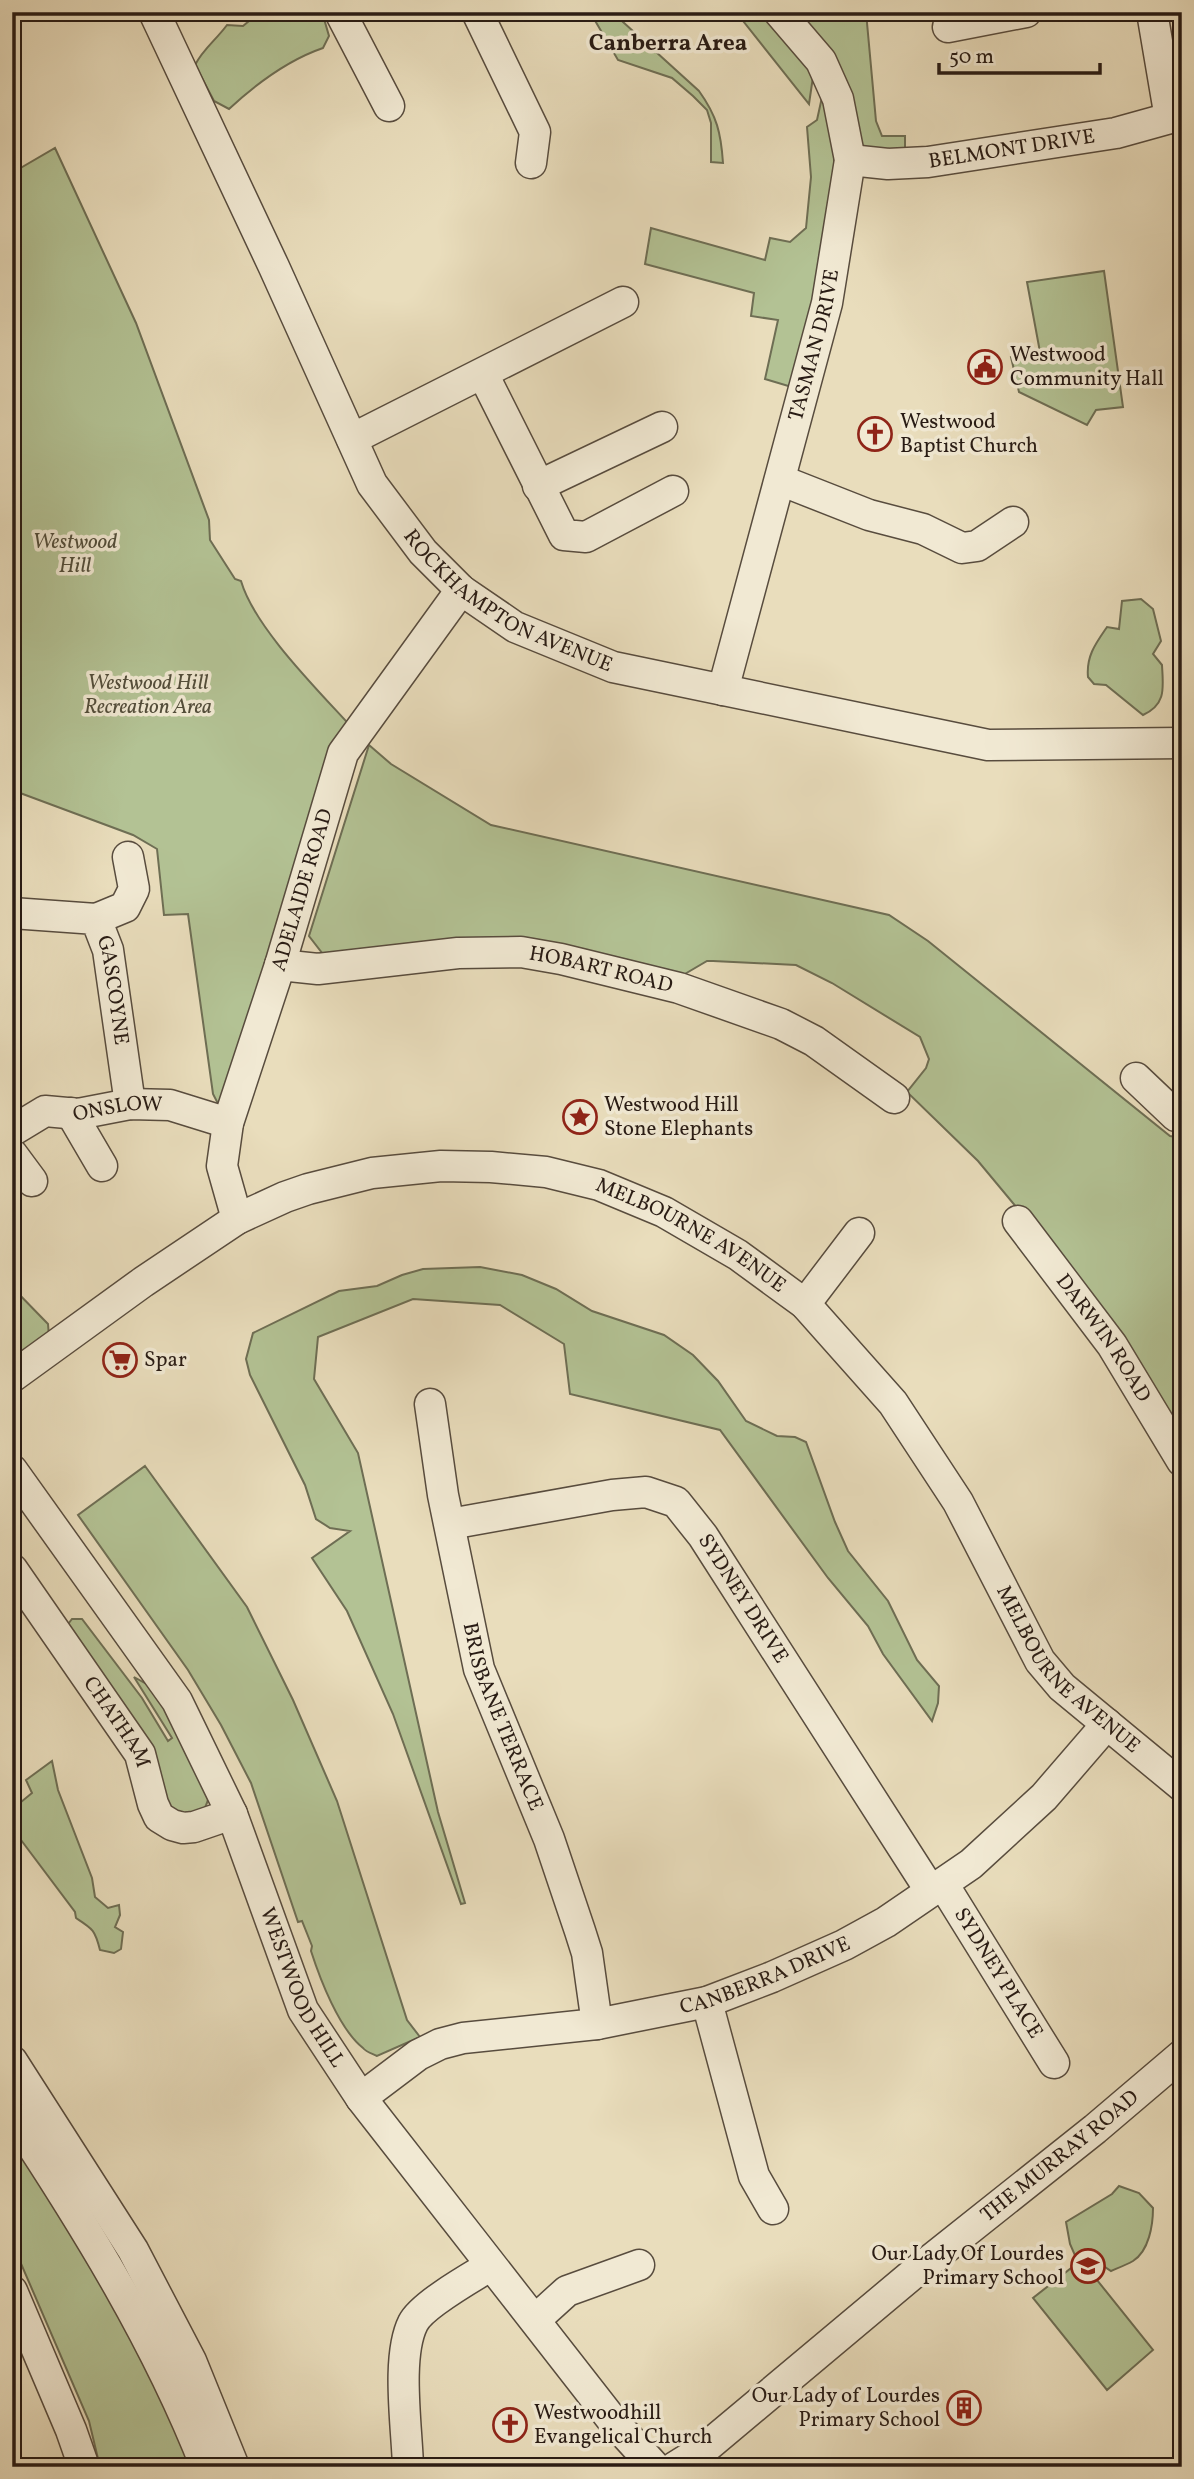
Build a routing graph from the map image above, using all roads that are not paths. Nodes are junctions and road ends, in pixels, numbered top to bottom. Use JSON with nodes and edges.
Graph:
{"nodes":[{"id":1,"x":155,"y":12,"type":"edge"},
{"id":2,"x":340,"y":12,"type":"edge"},
{"id":3,"x":477,"y":12,"type":"edge"},
{"id":4,"x":779,"y":12,"type":"edge"},
{"id":5,"x":1026,"y":12,"type":"edge"},
{"id":6,"x":1152,"y":12,"type":"edge"},
{"id":7,"x":948,"y":27,"type":"dead end"},
{"id":8,"x":389,"y":106,"type":"dead end"},
{"id":9,"x":1176,"y":117,"type":"edge"},
{"id":10,"x":850,"y":160,"type":"junction"},
{"id":11,"x":531,"y":163,"type":"dead end"},
{"id":12,"x":623,"y":302,"type":"dead end"},
{"id":13,"x":483,"y":374,"type":"junction"},
{"id":14,"x":662,"y":428,"type":"dead end"},
{"id":15,"x":352,"y":439,"type":"junction"},
{"id":16,"x":780,"y":480,"type":"junction"},
{"id":17,"x":538,"y":486,"type":"junction"},
{"id":18,"x":673,"y":491,"type":"dead end"},
{"id":19,"x":1013,"y":522,"type":"dead end"},
{"id":20,"x":461,"y":590,"type":"junction"},
{"id":21,"x":723,"y":690,"type":"junction"},
{"id":22,"x":1182,"y":743,"type":"edge"},
{"id":23,"x":128,"y":857,"type":"dead end"},
{"id":24,"x":12,"y":913,"type":"edge"},
{"id":25,"x":96,"y":919,"type":"junction"},
{"id":26,"x":280,"y":965,"type":"junction"},
{"id":27,"x":1136,"y":1078,"type":"dead end"},
{"id":28,"x":894,"y":1098,"type":"dead end"},
{"id":29,"x":130,"y":1104,"type":"junction"},
{"id":30,"x":71,"y":1113,"type":"junction"},
{"id":31,"x":1182,"y":1117,"type":"edge"},
{"id":32,"x":228,"y":1123,"type":"junction"},
{"id":33,"x":12,"y":1131,"type":"edge"},
{"id":34,"x":12,"y":1154,"type":"edge"},
{"id":35,"x":102,"y":1166,"type":"dead end"},
{"id":36,"x":32,"y":1181,"type":"dead end"},
{"id":37,"x":237,"y":1219,"type":"junction"},
{"id":38,"x":1018,"y":1221,"type":"dead end"},
{"id":39,"x":859,"y":1233,"type":"dead end"},
{"id":40,"x":806,"y":1304,"type":"junction"},
{"id":41,"x":12,"y":1377,"type":"edge"},
{"id":42,"x":430,"y":1404,"type":"dead end"},
{"id":43,"x":1182,"y":1461,"type":"edge"},
{"id":44,"x":12,"y":1470,"type":"edge"},
{"id":45,"x":450,"y":1524,"type":"junction"},
{"id":46,"x":12,"y":1569,"type":"edge"},
{"id":47,"x":1107,"y":1724,"type":"junction"},
{"id":48,"x":1182,"y":1786,"type":"edge"},
{"id":49,"x":232,"y":1814,"type":"junction"},
{"id":50,"x":937,"y":1887,"type":"junction"},
{"id":51,"x":707,"y":2002,"type":"junction"},
{"id":52,"x":597,"y":2024,"type":"junction"},
{"id":53,"x":1182,"y":2056,"type":"edge"},
{"id":54,"x":12,"y":2060,"type":"edge"},
{"id":55,"x":1054,"y":2063,"type":"dead end"},
{"id":56,"x":361,"y":2098,"type":"junction"},
{"id":57,"x":12,"y":2115,"type":"edge"},
{"id":58,"x":773,"y":2209,"type":"dead end"},
{"id":59,"x":121,"y":2258,"type":"junction"},
{"id":60,"x":639,"y":2265,"type":"dead end"},
{"id":61,"x":490,"y":2266,"type":"junction"},
{"id":62,"x":12,"y":2291,"type":"edge"},
{"id":63,"x":535,"y":2320,"type":"junction"},
{"id":64,"x":84,"y":2467,"type":"edge"},
{"id":65,"x":206,"y":2467,"type":"edge"},
{"id":66,"x":234,"y":2467,"type":"edge"},
{"id":67,"x":408,"y":2467,"type":"edge"},
{"id":68,"x":655,"y":2467,"type":"edge"},
{"id":69,"x":675,"y":2467,"type":"edge"}],
"edges":[{"from":1,"to":15,"type":"street","name":"ROCKHAMPTON AVENUE"},
{"from":2,"to":8,"type":"street"},
{"from":3,"to":11,"type":"street"},
{"from":4,"to":10,"type":"street","name":"TASMAN DRIVE"},
{"from":5,"to":7,"type":"street"},
{"from":6,"to":9,"type":"street","name":"BELMONT DRIVE"},
{"from":9,"to":10,"type":"street","name":"BELMONT DRIVE"},
{"from":10,"to":16,"type":"street","name":"TASMAN DRIVE"},
{"from":12,"to":13,"type":"street"},
{"from":13,"to":15,"type":"street"},
{"from":13,"to":17,"type":"street"},
{"from":14,"to":17,"type":"street"},
{"from":15,"to":20,"type":"street","name":"ROCKHAMPTON AVENUE"},
{"from":16,"to":19,"type":"street"},
{"from":16,"to":21,"type":"street","name":"TASMAN DRIVE"},
{"from":17,"to":18,"type":"street"},
{"from":20,"to":21,"type":"street","name":"ROCKHAMPTON AVENUE"},
{"from":20,"to":26,"type":"street","name":"ADELAIDE ROAD"},
{"from":21,"to":22,"type":"street","name":"ROCKHAMPTON AVENUE"},
{"from":23,"to":25,"type":"street"},
{"from":24,"to":25,"type":"street","name":"GASCOYNE"},
{"from":25,"to":29,"type":"street","name":"GASCOYNE"},
{"from":26,"to":28,"type":"street","name":"HOBART ROAD"},
{"from":26,"to":32,"type":"street","name":"ADELAIDE ROAD"},
{"from":27,"to":31,"type":"street"},
{"from":29,"to":30,"type":"street","name":"ONSLOW"},
{"from":29,"to":32,"type":"street","name":"ONSLOW"},
{"from":30,"to":33,"type":"street","name":"ONSLOW"},
{"from":30,"to":35,"type":"street"},
{"from":32,"to":37,"type":"street","name":"ADELAIDE ROAD"},
{"from":34,"to":36,"type":"street"},
{"from":37,"to":40,"type":"street","name":"MELBOURNE AVENUE"},
{"from":37,"to":41,"type":"street","name":"MELBOURNE AVENUE"},
{"from":38,"to":43,"type":"street","name":"DARWIN ROAD"},
{"from":39,"to":40,"type":"street"},
{"from":40,"to":47,"type":"street","name":"MELBOURNE AVENUE"},
{"from":42,"to":45,"type":"street","name":"BRISBANE TERRACE"},
{"from":44,"to":49,"type":"street","name":"WESTWOOD HILL"},
{"from":45,"to":50,"type":"street","name":"SYDNEY DRIVE"},
{"from":45,"to":52,"type":"street","name":"BRISBANE TERRACE"},
{"from":46,"to":49,"type":"street","name":"CHATHAM"},
{"from":47,"to":48,"type":"street","name":"MELBOURNE AVENUE"},
{"from":47,"to":50,"type":"street","name":"CANBERRA DRIVE"},
{"from":49,"to":56,"type":"street","name":"WESTWOOD HILL"},
{"from":50,"to":51,"type":"street","name":"CANBERRA DRIVE"},
{"from":50,"to":55,"type":"street","name":"SYDNEY PLACE"},
{"from":51,"to":52,"type":"street","name":"CANBERRA DRIVE"},
{"from":51,"to":58,"type":"street"},
{"from":52,"to":56,"type":"street","name":"CANBERRA DRIVE"},
{"from":53,"to":69,"type":"street","name":"THE MURRAY ROAD"},
{"from":54,"to":59,"type":"street"},
{"from":56,"to":61,"type":"street","name":"WESTWOOD HILL"},
{"from":57,"to":59,"type":"street"},
{"from":59,"to":65,"type":"street"},
{"from":59,"to":66,"type":"street"},
{"from":60,"to":63,"type":"street"},
{"from":61,"to":63,"type":"street","name":"WESTWOOD HILL"},
{"from":61,"to":67,"type":"street"},
{"from":62,"to":64,"type":"street"},
{"from":63,"to":68,"type":"street","name":"WESTWOOD HILL"}]}
